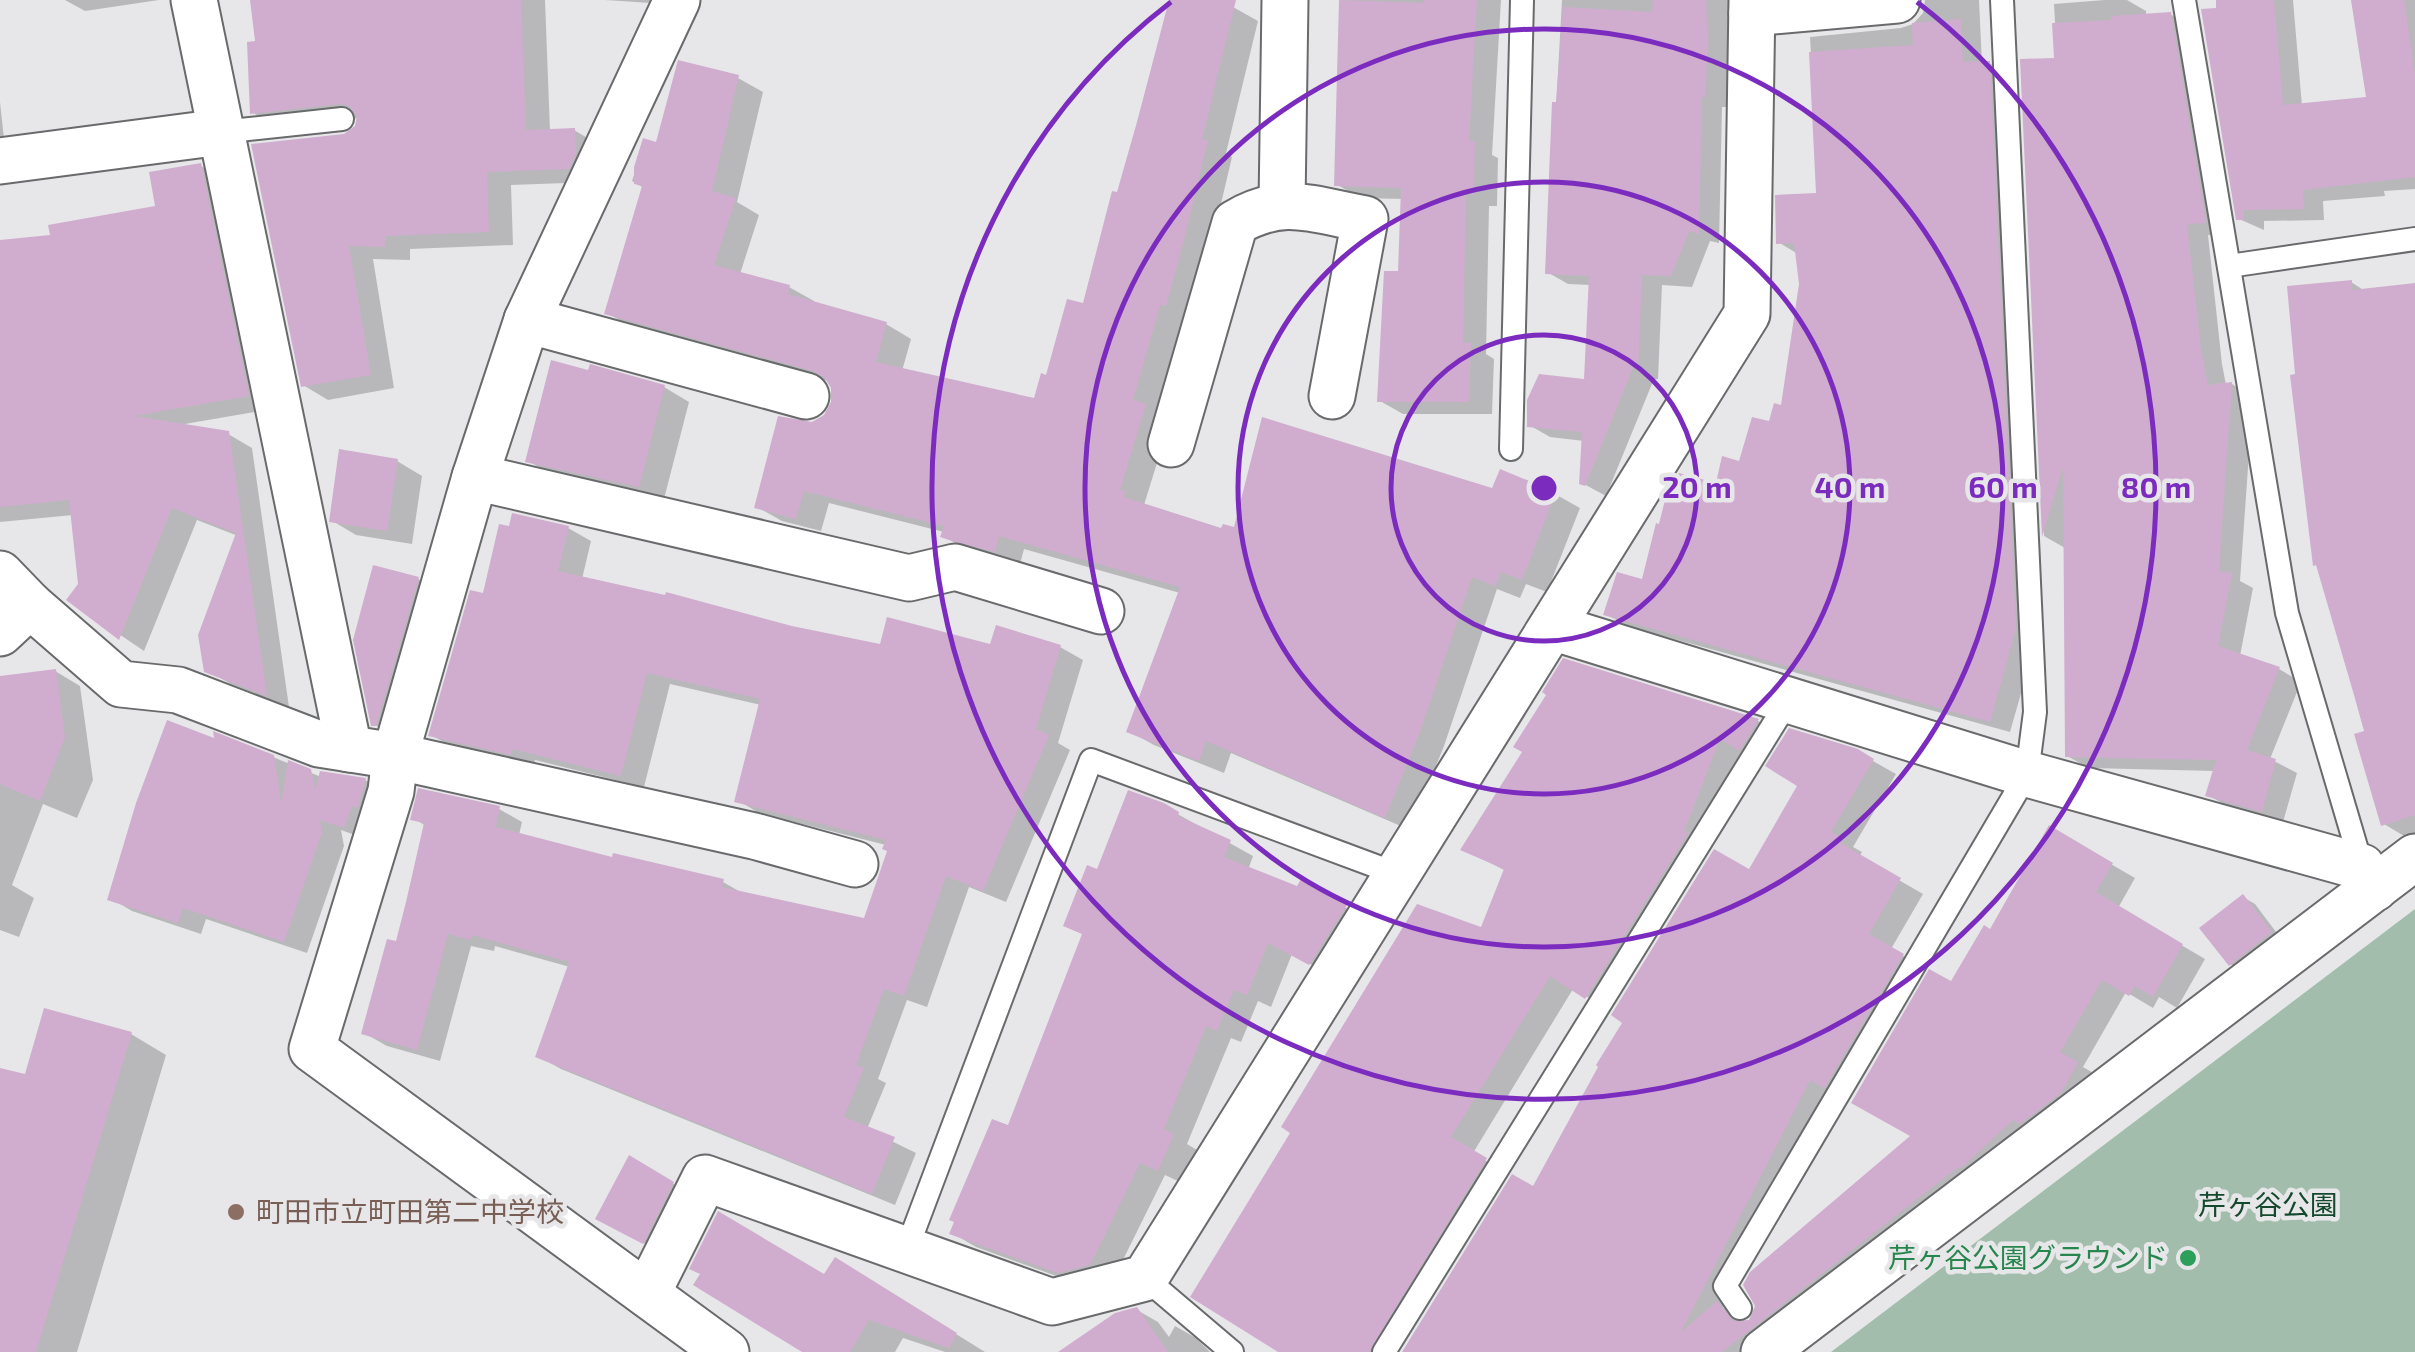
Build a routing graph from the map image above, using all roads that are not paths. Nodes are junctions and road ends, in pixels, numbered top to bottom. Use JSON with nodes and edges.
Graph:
{"nodes":[{"id":1,"x":194,"y":0,"type":"edge"},
{"id":2,"x":677,"y":0,"type":"edge"},
{"id":3,"x":1286,"y":0,"type":"edge"},
{"id":4,"x":1522,"y":0,"type":"edge"},
{"id":5,"x":1897,"y":0,"type":"edge"},
{"id":6,"x":2002,"y":0,"type":"edge"},
{"id":7,"x":2184,"y":0,"type":"edge"},
{"id":8,"x":1752,"y":6,"type":"edge"},
{"id":9,"x":342,"y":118,"type":"dead end"},
{"id":10,"x":221,"y":132,"type":"junction"},
{"id":11,"x":0,"y":161,"type":"edge"},
{"id":12,"x":1282,"y":204,"type":"junction"},
{"id":13,"x":2415,"y":240,"type":"edge"},
{"id":14,"x":2229,"y":266,"type":"junction"},
{"id":15,"x":527,"y":320,"type":"junction"},
{"id":16,"x":806,"y":396,"type":"dead end"},
{"id":17,"x":1332,"y":396,"type":"dead end"},
{"id":18,"x":1171,"y":444,"type":"dead end"},
{"id":19,"x":1511,"y":448,"type":"dead end"},
{"id":20,"x":475,"y":477,"type":"junction"},
{"id":21,"x":10,"y":604,"type":"edge"},
{"id":22,"x":1101,"y":611,"type":"dead end"},
{"id":23,"x":1552,"y":626,"type":"junction"},
{"id":24,"x":1788,"y":702,"type":"junction"},
{"id":25,"x":349,"y":749,"type":"junction"},
{"id":26,"x":395,"y":756,"type":"junction"},
{"id":27,"x":2027,"y":774,"type":"junction"},
{"id":28,"x":2415,"y":858,"type":"edge"},
{"id":29,"x":855,"y":864,"type":"dead end"},
{"id":30,"x":1397,"y":874,"type":"junction"},
{"id":31,"x":2368,"y":877,"type":"junction"},
{"id":32,"x":906,"y":1251,"type":"junction"},
{"id":33,"x":1145,"y":1278,"type":"junction"},
{"id":34,"x":646,"y":1294,"type":"junction"},
{"id":35,"x":1740,"y":1308,"type":"dead end"},
{"id":36,"x":726,"y":1352,"type":"edge"},
{"id":37,"x":1232,"y":1352,"type":"edge"},
{"id":38,"x":1384,"y":1352,"type":"edge"},
{"id":39,"x":1764,"y":1352,"type":"edge"}],
"edges":[{"from":1,"to":10,"type":"street"},
{"from":2,"to":15,"type":"street"},
{"from":3,"to":12,"type":"street"},
{"from":4,"to":19,"type":"lane"},
{"from":5,"to":8,"type":"street"},
{"from":6,"to":27,"type":"lane"},
{"from":7,"to":14,"type":"lane"},
{"from":8,"to":23,"type":"street"},
{"from":9,"to":10,"type":"lane"},
{"from":10,"to":11,"type":"street"},
{"from":10,"to":25,"type":"street"},
{"from":12,"to":17,"type":"street"},
{"from":12,"to":18,"type":"street"},
{"from":13,"to":14,"type":"lane"},
{"from":14,"to":31,"type":"lane"},
{"from":15,"to":16,"type":"street"},
{"from":15,"to":20,"type":"street"},
{"from":20,"to":22,"type":"street"},
{"from":20,"to":26,"type":"street"},
{"from":21,"to":25,"type":"street"},
{"from":23,"to":24,"type":"street"},
{"from":23,"to":30,"type":"street"},
{"from":24,"to":27,"type":"street"},
{"from":24,"to":38,"type":"lane"},
{"from":25,"to":26,"type":"street"},
{"from":26,"to":29,"type":"street"},
{"from":26,"to":34,"type":"street"},
{"from":27,"to":31,"type":"street"},
{"from":27,"to":35,"type":"lane"},
{"from":28,"to":31,"type":"street"},
{"from":30,"to":32,"type":"lane"},
{"from":30,"to":33,"type":"street"},
{"from":31,"to":39,"type":"street"},
{"from":32,"to":33,"type":"street"},
{"from":32,"to":34,"type":"street"},
{"from":33,"to":37,"type":"lane"},
{"from":34,"to":36,"type":"street"}]}
